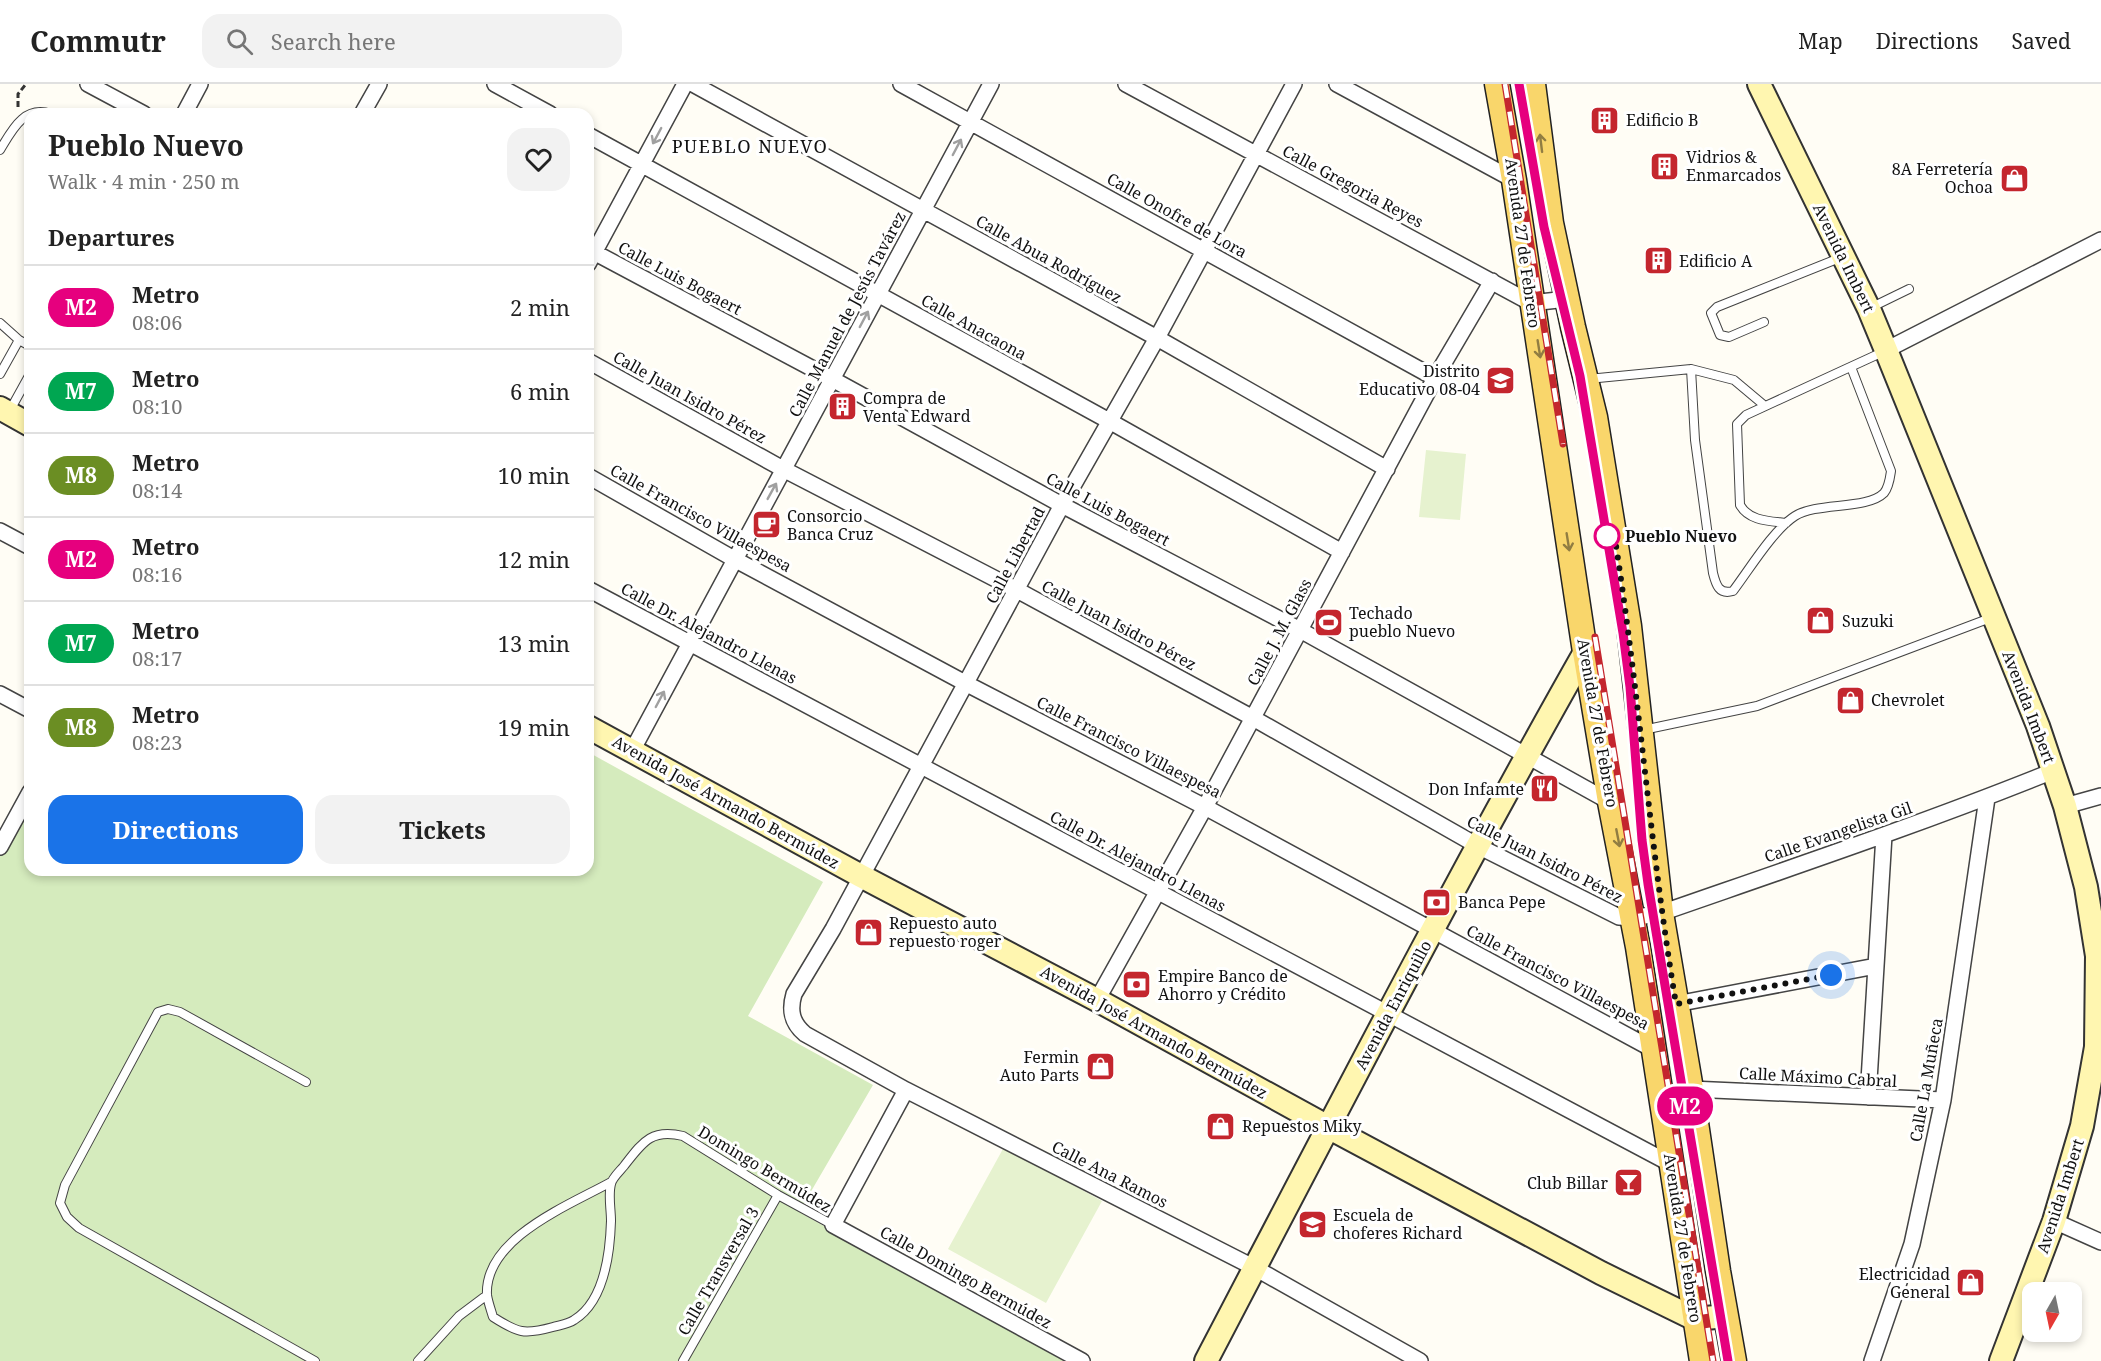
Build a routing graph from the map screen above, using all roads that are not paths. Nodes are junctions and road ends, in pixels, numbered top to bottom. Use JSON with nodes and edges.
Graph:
{"nodes":[{"id":1,"x":88,"y":84,"type":"edge"},
{"id":2,"x":200,"y":84,"type":"edge"},
{"id":3,"x":379,"y":84,"type":"edge"},
{"id":4,"x":495,"y":84,"type":"edge"},
{"id":5,"x":685,"y":84,"type":"edge"},
{"id":6,"x":693,"y":84,"type":"edge"},
{"id":7,"x":901,"y":84,"type":"edge"},
{"id":8,"x":991,"y":84,"type":"edge"},
{"id":9,"x":1126,"y":84,"type":"edge"},
{"id":10,"x":1294,"y":84,"type":"edge"},
{"id":11,"x":1337,"y":84,"type":"edge"},
{"id":12,"x":1497,"y":84,"type":"edge"},
{"id":13,"x":1533,"y":84,"type":"edge"},
{"id":14,"x":1759,"y":84,"type":"edge"},
{"id":15,"x":133,"y":108,"type":"edge"},
{"id":16,"x":187,"y":108,"type":"edge"},
{"id":17,"x":365,"y":108,"type":"edge"},
{"id":18,"x":539,"y":108,"type":"edge"},
{"id":19,"x":24,"y":117,"type":"edge"},
{"id":20,"x":970,"y":122,"type":"junction"},
{"id":21,"x":594,"y":138,"type":"edge"},
{"id":22,"x":0,"y":150,"type":"edge"},
{"id":23,"x":1255,"y":153,"type":"junction"},
{"id":24,"x":642,"y":164,"type":"junction"},
{"id":25,"x":1514,"y":180,"type":"junction"},
{"id":26,"x":922,"y":211,"type":"junction"},
{"id":27,"x":2101,"y":240,"type":"edge"},
{"id":28,"x":594,"y":248,"type":"edge"},
{"id":29,"x":1204,"y":251,"type":"junction"},
{"id":30,"x":1844,"y":256,"type":"junction"},
{"id":31,"x":594,"y":257,"type":"edge"},
{"id":32,"x":1492,"y":281,"type":"junction"},
{"id":33,"x":1909,"y":289,"type":"dead end"},
{"id":34,"x":877,"y":295,"type":"junction"},
{"id":35,"x":1567,"y":299,"type":"junction"},
{"id":36,"x":1532,"y":303,"type":"junction"},
{"id":37,"x":1869,"y":309,"type":"junction"},
{"id":38,"x":0,"y":322,"type":"edge"},
{"id":39,"x":1764,"y":322,"type":"dead end"},
{"id":40,"x":1157,"y":338,"type":"junction"},
{"id":41,"x":19,"y":340,"type":"junction"},
{"id":42,"x":24,"y":343,"type":"edge"},
{"id":43,"x":1886,"y":350,"type":"junction"},
{"id":44,"x":594,"y":364,"type":"edge"},
{"id":45,"x":1851,"y":367,"type":"junction"},
{"id":46,"x":1691,"y":369,"type":"junction"},
{"id":47,"x":0,"y":374,"type":"edge"},
{"id":48,"x":1435,"y":378,"type":"junction"},
{"id":49,"x":832,"y":379,"type":"junction"},
{"id":50,"x":1586,"y":380,"type":"junction"},
{"id":51,"x":24,"y":383,"type":"edge"},
{"id":52,"x":1765,"y":406,"type":"junction"},
{"id":53,"x":4,"y":411,"type":"edge"},
{"id":54,"x":24,"y":422,"type":"edge"},
{"id":55,"x":1110,"y":422,"type":"junction"},
{"id":56,"x":783,"y":469,"type":"junction"},
{"id":57,"x":1387,"y":469,"type":"junction"},
{"id":58,"x":594,"y":479,"type":"edge"},
{"id":59,"x":1062,"y":505,"type":"junction"},
{"id":60,"x":1786,"y":524,"type":"junction"},
{"id":61,"x":0,"y":531,"type":"edge"},
{"id":62,"x":24,"y":544,"type":"edge"},
{"id":63,"x":1342,"y":552,"type":"junction"},
{"id":64,"x":734,"y":559,"type":"junction"},
{"id":65,"x":1017,"y":590,"type":"junction"},
{"id":66,"x":594,"y":592,"type":"edge"},
{"id":67,"x":1995,"y":616,"type":"junction"},
{"id":68,"x":1300,"y":630,"type":"junction"},
{"id":69,"x":690,"y":643,"type":"junction"},
{"id":70,"x":1586,"y":652,"type":"junction"},
{"id":71,"x":965,"y":683,"type":"junction"},
{"id":72,"x":0,"y":694,"type":"edge"},
{"id":73,"x":24,"y":707,"type":"edge"},
{"id":74,"x":1253,"y":718,"type":"junction"},
{"id":75,"x":594,"y":730,"type":"edge"},
{"id":76,"x":1640,"y":731,"type":"junction"},
{"id":77,"x":632,"y":751,"type":"junction"},
{"id":78,"x":1527,"y":756,"type":"junction"},
{"id":79,"x":922,"y":766,"type":"junction"},
{"id":80,"x":2053,"y":771,"type":"junction"},
{"id":81,"x":2101,"y":796,"type":"edge"},
{"id":82,"x":1987,"y":798,"type":"junction"},
{"id":83,"x":24,"y":802,"type":"edge"},
{"id":84,"x":1610,"y":802,"type":"junction"},
{"id":85,"x":2065,"y":806,"type":"junction"},
{"id":86,"x":1205,"y":807,"type":"junction"},
{"id":87,"x":1884,"y":835,"type":"junction"},
{"id":88,"x":2,"y":840,"type":"edge"},
{"id":89,"x":1478,"y":846,"type":"junction"},
{"id":90,"x":861,"y":876,"type":"junction"},
{"id":91,"x":1157,"y":891,"type":"junction"},
{"id":92,"x":1662,"y":913,"type":"junction"},
{"id":93,"x":1633,"y":918,"type":"junction"},
{"id":94,"x":1433,"y":930,"type":"junction"},
{"id":95,"x":2099,"y":956,"type":"edge"},
{"id":96,"x":1876,"y":966,"type":"junction"},
{"id":97,"x":1097,"y":1000,"type":"junction"},
{"id":98,"x":1676,"y":1004,"type":"junction"},
{"id":99,"x":791,"y":1013,"type":"joint"},
{"id":100,"x":1389,"y":1015,"type":"junction"},
{"id":101,"x":1654,"y":1050,"type":"junction"},
{"id":102,"x":306,"y":1082,"type":"dead end"},
{"id":103,"x":1691,"y":1089,"type":"junction"},
{"id":104,"x":906,"y":1090,"type":"junction"},
{"id":105,"x":1868,"y":1097,"type":"junction"},
{"id":106,"x":1943,"y":1100,"type":"junction"},
{"id":107,"x":1328,"y":1127,"type":"junction"},
{"id":108,"x":1671,"y":1164,"type":"junction"},
{"id":109,"x":611,"y":1182,"type":"junction"},
{"id":110,"x":778,"y":1195,"type":"junction"},
{"id":111,"x":2054,"y":1221,"type":"junction"},
{"id":112,"x":833,"y":1225,"type":"junction"},
{"id":113,"x":2101,"y":1242,"type":"edge"},
{"id":114,"x":1255,"y":1268,"type":"junction"},
{"id":115,"x":487,"y":1295,"type":"junction"},
{"id":116,"x":1726,"y":1316,"type":"junction"},
{"id":117,"x":1695,"y":1319,"type":"junction"},
{"id":118,"x":315,"y":1361,"type":"edge"},
{"id":119,"x":418,"y":1361,"type":"edge"},
{"id":120,"x":682,"y":1361,"type":"edge"},
{"id":121,"x":1082,"y":1361,"type":"edge"},
{"id":122,"x":1206,"y":1361,"type":"edge"},
{"id":123,"x":1420,"y":1361,"type":"edge"},
{"id":124,"x":1702,"y":1361,"type":"edge"},
{"id":125,"x":1734,"y":1361,"type":"edge"},
{"id":126,"x":1872,"y":1361,"type":"edge"},
{"id":127,"x":2001,"y":1361,"type":"edge"}],
"edges":[{"from":1,"to":15,"type":"street"},
{"from":2,"to":16,"type":"street"},
{"from":3,"to":17,"type":"street"},
{"from":4,"to":18,"type":"street"},
{"from":5,"to":24,"type":"street","one_way":true},
{"from":6,"to":26,"type":"street","name":"Calle Abua Rodríguez"},
{"from":7,"to":20,"type":"street","name":"Calle Onofre de Lora"},
{"from":8,"to":20,"type":"street","name":"Calle Manuel de Jesús Tavárez"},
{"from":9,"to":23,"type":"street","name":"Calle Gregoria Reyes"},
{"from":10,"to":23,"type":"street","name":"Calle Libertad"},
{"from":11,"to":25,"type":"street"},
{"from":12,"to":25,"type":"main road","name":"Avenida 27 de Febrero"},
{"from":35,"to":13,"type":"main road","name":"Avenida 27 de Febrero","one_way":true},
{"from":14,"to":30,"type":"street","name":"Avenida Imbert"},
{"from":19,"to":22,"type":"lane"},
{"from":26,"to":20,"type":"street","name":"Calle Manuel de Jesús Tavárez","one_way":true},
{"from":20,"to":29,"type":"street","name":"Calle Onofre de Lora"},
{"from":21,"to":24,"type":"street","name":"Calle Anacaona"},
{"from":23,"to":29,"type":"street","name":"Calle Libertad"},
{"from":23,"to":32,"type":"street","name":"Calle Gregoria Reyes"},
{"from":24,"to":28,"type":"street"},
{"from":24,"to":34,"type":"street","name":"Calle Anacaona"},
{"from":25,"to":36,"type":"main road","name":"Avenida 27 de Febrero"},
{"from":26,"to":34,"type":"street","name":"Calle Manuel de Jesús Tavárez"},
{"from":26,"to":40,"type":"street","name":"Calle Abua Rodríguez"},
{"from":27,"to":43,"type":"street"},
{"from":29,"to":40,"type":"street","name":"Calle Libertad"},
{"from":29,"to":48,"type":"street","name":"Calle Onofre de Lora"},
{"from":30,"to":37,"type":"street","name":"Avenida Imbert"},
{"from":30,"to":39,"type":"lane"},
{"from":31,"to":49,"type":"street","name":"Calle Luis Bogaert"},
{"from":32,"to":36,"type":"street","name":"Calle Gregoria Reyes"},
{"from":32,"to":48,"type":"street","name":"Calle J. M. Glass"},
{"from":33,"to":37,"type":"lane"},
{"from":49,"to":34,"type":"street","name":"Calle Manuel de Jesús Tavárez","one_way":true},
{"from":34,"to":55,"type":"street","name":"Calle Anacaona"},
{"from":35,"to":36,"type":"street"},
{"from":35,"to":50,"type":"main road","name":"Avenida 27 de Febrero"},
{"from":36,"to":70,"type":"main road","name":"Avenida 27 de Febrero","one_way":true},
{"from":37,"to":43,"type":"street","name":"Avenida Imbert"},
{"from":38,"to":41,"type":"lane"},
{"from":40,"to":55,"type":"street","name":"Calle Libertad"},
{"from":40,"to":57,"type":"street","name":"Calle Abua Rodríguez"},
{"from":41,"to":42,"type":"lane"},
{"from":41,"to":47,"type":"lane"},
{"from":43,"to":45,"type":"lane"},
{"from":43,"to":67,"type":"street","name":"Avenida Imbert"},
{"from":44,"to":56,"type":"street","name":"Calle Juan Isidro Pérez"},
{"from":45,"to":52,"type":"lane"},
{"from":45,"to":60,"type":"lane"},
{"from":46,"to":50,"type":"lane"},
{"from":46,"to":52,"type":"lane"},
{"from":46,"to":60,"type":"lane"},
{"from":48,"to":57,"type":"street","name":"Calle J. M. Glass"},
{"from":49,"to":56,"type":"street","name":"Calle Manuel de Jesús Tavárez"},
{"from":49,"to":59,"type":"street","name":"Calle Luis Bogaert"},
{"from":50,"to":76,"type":"main road","name":"Avenida 27 de Febrero"},
{"from":51,"to":53,"type":"lane"},
{"from":52,"to":60,"type":"lane"},
{"from":53,"to":54,"type":"street"},
{"from":55,"to":59,"type":"street","name":"Calle Libertad"},
{"from":55,"to":63,"type":"street","name":"Calle Anacaona"},
{"from":64,"to":56,"type":"street","name":"Calle Manuel de Jesús Tavárez","one_way":true},
{"from":56,"to":65,"type":"street","name":"Calle Juan Isidro Pérez"},
{"from":57,"to":63,"type":"street","name":"Calle J. M. Glass"},
{"from":58,"to":64,"type":"street","name":"Calle Francisco Villaespesa"},
{"from":59,"to":65,"type":"street","name":"Calle Libertad"},
{"from":59,"to":68,"type":"street","name":"Calle Luis Bogaert"},
{"from":61,"to":62,"type":"street"},
{"from":63,"to":68,"type":"street","name":"Calle J. M. Glass"},
{"from":64,"to":69,"type":"street","name":"Calle Manuel de Jesús Tavárez"},
{"from":64,"to":71,"type":"street","name":"Calle Francisco Villaespesa"},
{"from":65,"to":71,"type":"street","name":"Calle Libertad"},
{"from":65,"to":74,"type":"street","name":"Calle Juan Isidro Pérez"},
{"from":66,"to":69,"type":"street","name":"Calle Dr. Alejandro Llenas"},
{"from":67,"to":76,"type":"lane"},
{"from":67,"to":80,"type":"street","name":"Avenida Imbert"},
{"from":68,"to":74,"type":"street","name":"Calle J. M. Glass"},
{"from":68,"to":78,"type":"street","name":"Calle Luis Bogaert"},
{"from":77,"to":69,"type":"street","name":"Calle Manuel de Jesús Tavárez","one_way":true},
{"from":69,"to":79,"type":"street","name":"Calle Dr. Alejandro Llenas"},
{"from":70,"to":78,"type":"street","name":"Avenida Enriquillo"},
{"from":70,"to":84,"type":"main road","name":"Avenida 27 de Febrero"},
{"from":71,"to":79,"type":"street","name":"Calle Libertad"},
{"from":71,"to":86,"type":"street","name":"Calle Francisco Villaespesa"},
{"from":72,"to":73,"type":"street"},
{"from":74,"to":86,"type":"street","name":"Calle J. M. Glass"},
{"from":74,"to":89,"type":"street","name":"Calle Juan Isidro Pérez"},
{"from":75,"to":77,"type":"street","name":"Avenida José Armando Bermúdez"},
{"from":76,"to":92,"type":"main road","name":"Avenida 27 de Febrero"},
{"from":77,"to":90,"type":"street","name":"Avenida José Armando Bermúdez"},
{"from":78,"to":84,"type":"street","name":"Calle Luis Bogaert"},
{"from":78,"to":89,"type":"street","name":"Avenida Enriquillo"},
{"from":79,"to":90,"type":"street","name":"Calle Libertad"},
{"from":79,"to":91,"type":"street","name":"Calle Dr. Alejandro Llenas"},
{"from":80,"to":82,"type":"street","name":"Calle Evangelista Gil"},
{"from":80,"to":85,"type":"street","name":"Avenida Imbert"},
{"from":81,"to":85,"type":"street"},
{"from":82,"to":87,"type":"street","name":"Calle Evangelista Gil"},
{"from":82,"to":106,"type":"street","name":"Calle La Muñeca"},
{"from":83,"to":88,"type":"street"},
{"from":84,"to":93,"type":"main road","name":"Avenida 27 de Febrero","one_way":true},
{"from":85,"to":95,"type":"street","name":"Avenida Imbert"},
{"from":86,"to":91,"type":"street","name":"Calle J. M. Glass"},
{"from":86,"to":94,"type":"street","name":"Calle Francisco Villaespesa"},
{"from":87,"to":92,"type":"street","name":"Calle Evangelista Gil"},
{"from":87,"to":96,"type":"street"},
{"from":89,"to":93,"type":"street","name":"Calle Juan Isidro Pérez"},
{"from":89,"to":94,"type":"street","name":"Avenida Enriquillo"},
{"from":90,"to":97,"type":"street","name":"Avenida José Armando Bermúdez"},
{"from":90,"to":99,"type":"street","name":"Calle Libertad"},
{"from":91,"to":97,"type":"street","name":"Calle J. M. Glass"},
{"from":91,"to":100,"type":"street","name":"Calle Dr. Alejandro Llenas"},
{"from":92,"to":93,"type":"street","name":"Calle Evangelista Gil"},
{"from":92,"to":98,"type":"main road","name":"Avenida 27 de Febrero"},
{"from":93,"to":101,"type":"main road","name":"Avenida 27 de Febrero"},
{"from":94,"to":100,"type":"street","name":"Avenida Enriquillo"},
{"from":94,"to":101,"type":"street","name":"Calle Francisco Villaespesa"},
{"from":95,"to":111,"type":"street","name":"Avenida Imbert"},
{"from":96,"to":98,"type":"street"},
{"from":96,"to":105,"type":"street"},
{"from":97,"to":107,"type":"street","name":"Avenida José Armando Bermúdez"},
{"from":98,"to":103,"type":"main road","name":"Avenida 27 de Febrero"},
{"from":99,"to":104,"type":"street","name":"Calle Ana Ramos"},
{"from":100,"to":107,"type":"street","name":"Avenida Enriquillo"},
{"from":100,"to":108,"type":"street","name":"Calle Dr. Alejandro Llenas"},
{"from":101,"to":108,"type":"main road","name":"Avenida 27 de Febrero"},
{"from":102,"to":118,"type":"lane"},
{"from":103,"to":105,"type":"street","name":"Calle Máximo Cabral"},
{"from":103,"to":116,"type":"main road","name":"Avenida 27 de Febrero"},
{"from":104,"to":112,"type":"street"},
{"from":104,"to":114,"type":"street","name":"Calle Ana Ramos"},
{"from":105,"to":106,"type":"street","name":"Calle Máximo Cabral"},
{"from":106,"to":126,"type":"street","name":"Calle La Muñeca"},
{"from":107,"to":114,"type":"street","name":"Avenida Enriquillo"},
{"from":107,"to":117,"type":"street","name":"Avenida José Armando Bermúdez"},
{"from":108,"to":117,"type":"main road","name":"Avenida 27 de Febrero"},
{"from":109,"to":110,"type":"lane","name":"Domingo Bermúdez"},
{"from":109,"to":115,"type":"lane"},
{"from":109,"to":115,"type":"lane"},
{"from":110,"to":112,"type":"lane","name":"Domingo Bermúdez"},
{"from":110,"to":120,"type":"lane","name":"Calle Transversal 3"},
{"from":111,"to":113,"type":"street"},
{"from":111,"to":127,"type":"street","name":"Avenida Imbert"},
{"from":112,"to":121,"type":"street","name":"Calle Domingo Bermúdez"},
{"from":114,"to":122,"type":"street","name":"Avenida Enriquillo"},
{"from":114,"to":123,"type":"street","name":"Calle Ana Ramos"},
{"from":115,"to":119,"type":"lane"},
{"from":116,"to":117,"type":"street"},
{"from":116,"to":125,"type":"main road","name":"Avenida 27 de Febrero"},
{"from":117,"to":124,"type":"main road","name":"Avenida 27 de Febrero"}]}
